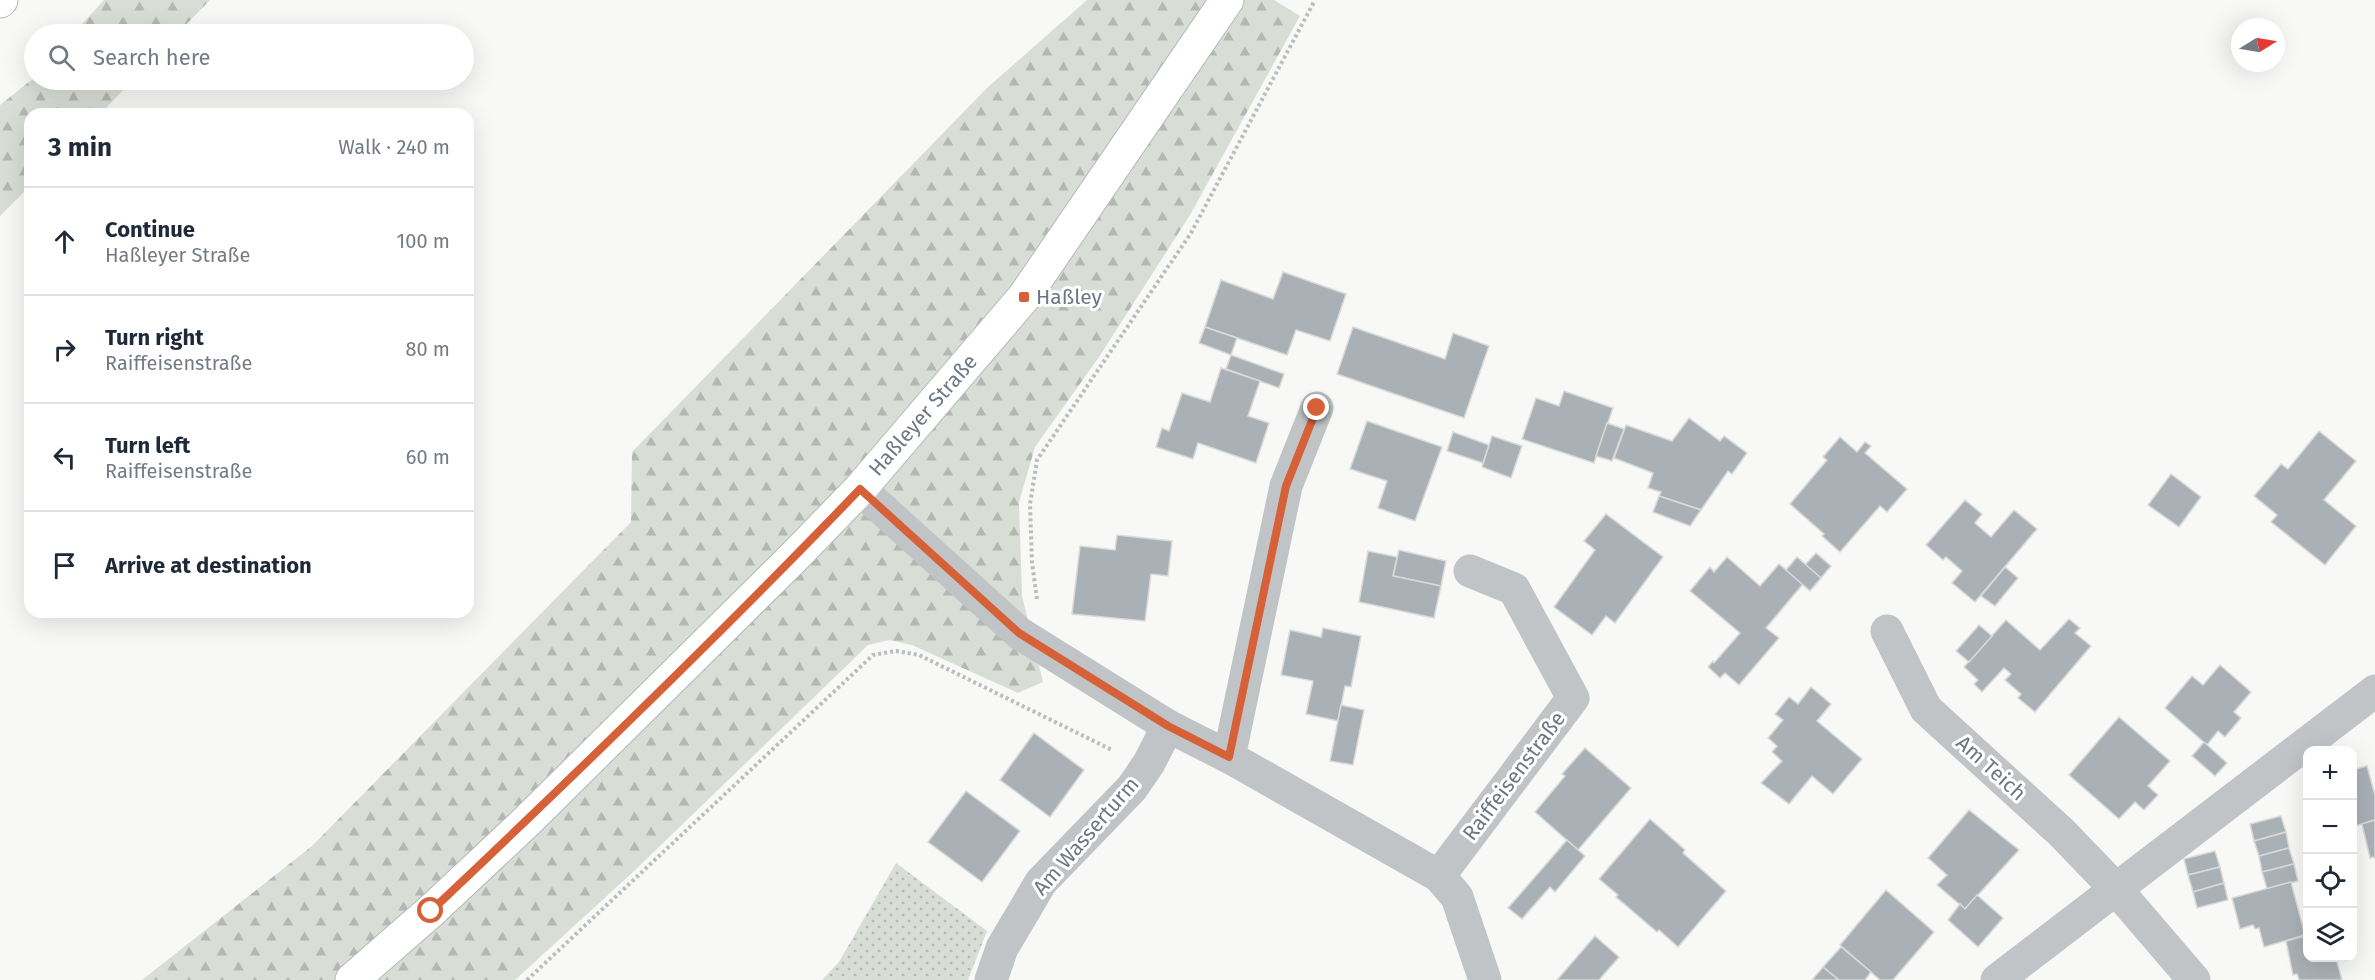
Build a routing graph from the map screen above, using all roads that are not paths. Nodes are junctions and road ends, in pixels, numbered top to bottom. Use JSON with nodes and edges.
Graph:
{"nodes":[{"id":1,"x":1227,"y":0,"type":"edge"},
{"id":2,"x":1317,"y":408,"type":"dead end"},
{"id":3,"x":860,"y":489,"type":"junction"},
{"id":4,"x":1470,"y":571,"type":"dead end"},
{"id":5,"x":1887,"y":631,"type":"dead end"},
{"id":6,"x":2375,"y":691,"type":"edge"},
{"id":7,"x":1168,"y":726,"type":"junction"},
{"id":8,"x":1229,"y":757,"type":"junction"},
{"id":9,"x":1439,"y":876,"type":"junction"},
{"id":10,"x":2116,"y":889,"type":"junction"},
{"id":11,"x":352,"y":980,"type":"edge"},
{"id":12,"x":991,"y":980,"type":"edge"},
{"id":13,"x":1485,"y":980,"type":"edge"},
{"id":14,"x":1997,"y":980,"type":"edge"},
{"id":15,"x":2194,"y":980,"type":"edge"}],
"edges":[{"from":1,"to":3,"type":"main road","name":"Haßleyer Straße"},
{"from":2,"to":8,"type":"street"},
{"from":3,"to":7,"type":"street"},
{"from":3,"to":11,"type":"main road","name":"Haßleyer Straße"},
{"from":4,"to":9,"type":"street","name":"Raiffeisenstraße"},
{"from":5,"to":10,"type":"street","name":"Am Teich"},
{"from":6,"to":10,"type":"street"},
{"from":7,"to":8,"type":"street"},
{"from":7,"to":12,"type":"street","name":"Am Wasserturm"},
{"from":8,"to":9,"type":"street"},
{"from":9,"to":13,"type":"street"},
{"from":10,"to":14,"type":"street"},
{"from":10,"to":15,"type":"street","name":"Am Teich"}]}
